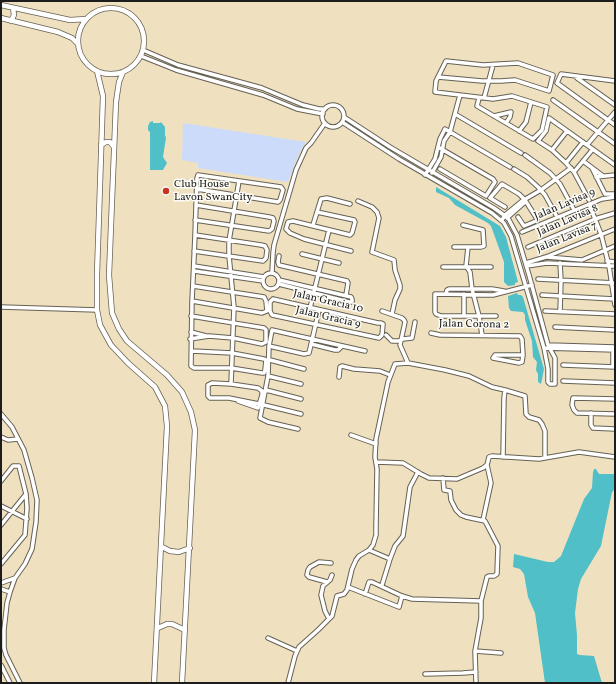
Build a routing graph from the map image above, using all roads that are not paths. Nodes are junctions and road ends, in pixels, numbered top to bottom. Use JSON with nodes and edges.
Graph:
{"nodes":[{"id":1,"x":1,"y":6,"type":"edge"},
{"id":2,"x":13,"y":8,"type":"junction"},
{"id":3,"x":1,"y":18,"type":"edge"},
{"id":4,"x":86,"y":19,"type":"junction"},
{"id":5,"x":11,"y":21,"type":"junction"},
{"id":6,"x":78,"y":44,"type":"junction"},
{"id":7,"x":143,"y":50,"type":"junction"},
{"id":8,"x":141,"y":56,"type":"junction"},
{"id":9,"x":492,"y":65,"type":"junction"},
{"id":10,"x":97,"y":71,"type":"junction"},
{"id":11,"x":123,"y":72,"type":"junction"},
{"id":12,"x":438,"y":77,"type":"junction"},
{"id":13,"x":576,"y":77,"type":"junction"},
{"id":14,"x":488,"y":81,"type":"junction"},
{"id":15,"x":613,"y":81,"type":"edge"},
{"id":16,"x":615,"y":86,"type":"edge"},
{"id":17,"x":460,"y":96,"type":"junction"},
{"id":18,"x":479,"y":98,"type":"junction"},
{"id":19,"x":484,"y":98,"type":"junction"},
{"id":20,"x":553,"y":100,"type":"dead end"},
{"id":21,"x":530,"y":102,"type":"junction"},
{"id":22,"x":615,"y":105,"type":"edge"},
{"id":23,"x":325,"y":109,"type":"junction"},
{"id":24,"x":615,"y":112,"type":"edge"},
{"id":25,"x":322,"y":114,"type":"junction"},
{"id":26,"x":455,"y":114,"type":"junction"},
{"id":27,"x":344,"y":116,"type":"junction"},
{"id":28,"x":494,"y":116,"type":"junction"},
{"id":29,"x":608,"y":120,"type":"junction"},
{"id":30,"x":342,"y":122,"type":"junction"},
{"id":31,"x":325,"y":123,"type":"junction"},
{"id":32,"x":506,"y":123,"type":"junction"},
{"id":33,"x":615,"y":125,"type":"edge"},
{"id":34,"x":519,"y":131,"type":"junction"},
{"id":35,"x":567,"y":131,"type":"junction"},
{"id":36,"x":450,"y":132,"type":"junction"},
{"id":37,"x":597,"y":132,"type":"junction"},
{"id":38,"x":583,"y":142,"type":"junction"},
{"id":39,"x":615,"y":144,"type":"edge"},
{"id":40,"x":101,"y":145,"type":"junction"},
{"id":41,"x":588,"y":145,"type":"junction"},
{"id":42,"x":114,"y":147,"type":"junction"},
{"id":43,"x":438,"y":147,"type":"junction"},
{"id":44,"x":442,"y":149,"type":"junction"},
{"id":45,"x":593,"y":149,"type":"junction"},
{"id":46,"x":552,"y":150,"type":"junction"},
{"id":47,"x":583,"y":161,"type":"junction"},
{"id":48,"x":566,"y":163,"type":"junction"},
{"id":49,"x":615,"y":165,"type":"edge"},
{"id":50,"x":570,"y":168,"type":"junction"},
{"id":51,"x":592,"y":168,"type":"junction"},
{"id":52,"x":440,"y":169,"type":"dead end"},
{"id":53,"x":430,"y":171,"type":"junction"},
{"id":54,"x":574,"y":172,"type":"junction"},
{"id":55,"x":425,"y":175,"type":"junction"},
{"id":56,"x":615,"y":175,"type":"edge"},
{"id":57,"x":603,"y":176,"type":"junction"},
{"id":58,"x":429,"y":177,"type":"junction"},
{"id":59,"x":596,"y":177,"type":"junction"},
{"id":60,"x":556,"y":179,"type":"junction"},
{"id":61,"x":239,"y":181,"type":"junction"},
{"id":62,"x":197,"y":189,"type":"junction"},
{"id":63,"x":541,"y":190,"type":"junction"},
{"id":64,"x":615,"y":194,"type":"edge"},
{"id":65,"x":237,"y":196,"type":"junction"},
{"id":66,"x":615,"y":197,"type":"edge"},
{"id":67,"x":525,"y":200,"type":"junction"},
{"id":68,"x":358,"y":201,"type":"dead end"},
{"id":69,"x":589,"y":202,"type":"junction"},
{"id":70,"x":350,"y":204,"type":"dead end"},
{"id":71,"x":196,"y":205,"type":"junction"},
{"id":72,"x":506,"y":207,"type":"dead end"},
{"id":73,"x":573,"y":208,"type":"dead end"},
{"id":74,"x":234,"y":211,"type":"junction"},
{"id":75,"x":317,"y":212,"type":"junction"},
{"id":76,"x":615,"y":213,"type":"edge"},
{"id":77,"x":556,"y":215,"type":"dead end"},
{"id":78,"x":507,"y":216,"type":"junction"},
{"id":79,"x":518,"y":217,"type":"dead end"},
{"id":80,"x":595,"y":219,"type":"junction"},
{"id":81,"x":195,"y":220,"type":"junction"},
{"id":82,"x":503,"y":221,"type":"junction"},
{"id":83,"x":313,"y":225,"type":"junction"},
{"id":84,"x":463,"y":225,"type":"dead end"},
{"id":85,"x":232,"y":226,"type":"junction"},
{"id":86,"x":615,"y":229,"type":"edge"},
{"id":87,"x":329,"y":230,"type":"junction"},
{"id":88,"x":522,"y":232,"type":"dead end"},
{"id":89,"x":601,"y":234,"type":"junction"},
{"id":90,"x":195,"y":235,"type":"junction"},
{"id":91,"x":229,"y":241,"type":"junction"},
{"id":92,"x":325,"y":245,"type":"junction"},
{"id":93,"x":615,"y":246,"type":"edge"},
{"id":94,"x":454,"y":247,"type":"dead end"},
{"id":95,"x":468,"y":247,"type":"junction"},
{"id":96,"x":528,"y":247,"type":"dead end"},
{"id":97,"x":605,"y":250,"type":"junction"},
{"id":98,"x":194,"y":251,"type":"junction"},
{"id":99,"x":351,"y":251,"type":"dead end"},
{"id":100,"x":558,"y":252,"type":"junction"},
{"id":101,"x":302,"y":254,"type":"dead end"},
{"id":102,"x":229,"y":256,"type":"junction"},
{"id":103,"x":279,"y":256,"type":"dead end"},
{"id":104,"x":546,"y":257,"type":"junction"},
{"id":105,"x":322,"y":259,"type":"junction"},
{"id":106,"x":560,"y":259,"type":"junction"},
{"id":107,"x":607,"y":261,"type":"junction"},
{"id":108,"x":615,"y":262,"type":"edge"},
{"id":109,"x":339,"y":263,"type":"dead end"},
{"id":110,"x":560,"y":264,"type":"junction"},
{"id":111,"x":526,"y":265,"type":"junction"},
{"id":112,"x":194,"y":266,"type":"junction"},
{"id":113,"x":466,"y":266,"type":"junction"},
{"id":114,"x":609,"y":266,"type":"junction"},
{"id":115,"x":615,"y":266,"type":"edge"},
{"id":116,"x":443,"y":267,"type":"dead end"},
{"id":117,"x":491,"y":267,"type":"dead end"},
{"id":118,"x":194,"y":271,"type":"junction"},
{"id":119,"x":272,"y":273,"type":"junction"},
{"id":120,"x":231,"y":274,"type":"junction"},
{"id":121,"x":318,"y":274,"type":"junction"},
{"id":122,"x":264,"y":279,"type":"junction"},
{"id":123,"x":538,"y":279,"type":"dead end"},
{"id":124,"x":561,"y":280,"type":"junction"},
{"id":125,"x":279,"y":282,"type":"junction"},
{"id":126,"x":613,"y":283,"type":"edge"},
{"id":127,"x":532,"y":285,"type":"junction"},
{"id":128,"x":193,"y":286,"type":"junction"},
{"id":129,"x":525,"y":286,"type":"junction"},
{"id":130,"x":315,"y":289,"type":"junction"},
{"id":131,"x":472,"y":289,"type":"junction"},
{"id":132,"x":507,"y":291,"type":"junction"},
{"id":133,"x":233,"y":292,"type":"junction"},
{"id":134,"x":314,"y":294,"type":"junction"},
{"id":135,"x":446,"y":294,"type":"junction"},
{"id":136,"x":464,"y":294,"type":"junction"},
{"id":137,"x":475,"y":294,"type":"junction"},
{"id":138,"x":346,"y":295,"type":"junction"},
{"id":139,"x":542,"y":295,"type":"dead end"},
{"id":140,"x":560,"y":296,"type":"junction"},
{"id":141,"x":614,"y":299,"type":"edge"},
{"id":142,"x":192,"y":300,"type":"junction"},
{"id":143,"x":615,"y":305,"type":"edge"},
{"id":144,"x":234,"y":307,"type":"junction"},
{"id":145,"x":1,"y":308,"type":"edge"},
{"id":146,"x":310,"y":308,"type":"junction"},
{"id":147,"x":97,"y":310,"type":"junction"},
{"id":148,"x":319,"y":310,"type":"junction"},
{"id":149,"x":382,"y":311,"type":"dead end"},
{"id":150,"x":545,"y":312,"type":"dead end"},
{"id":151,"x":560,"y":312,"type":"junction"},
{"id":152,"x":392,"y":314,"type":"junction"},
{"id":153,"x":615,"y":314,"type":"edge"},
{"id":154,"x":273,"y":315,"type":"joint"},
{"id":155,"x":191,"y":316,"type":"junction"},
{"id":156,"x":464,"y":316,"type":"junction"},
{"id":157,"x":479,"y":316,"type":"junction"},
{"id":158,"x":496,"y":316,"type":"dead end"},
{"id":159,"x":415,"y":322,"type":"dead end"},
{"id":160,"x":234,"y":323,"type":"junction"},
{"id":161,"x":316,"y":324,"type":"junction"},
{"id":162,"x":555,"y":327,"type":"dead end"},
{"id":163,"x":615,"y":330,"type":"edge"},
{"id":164,"x":191,"y":332,"type":"junction"},
{"id":165,"x":431,"y":333,"type":"dead end"},
{"id":166,"x":386,"y":335,"type":"dead end"},
{"id":167,"x":482,"y":335,"type":"junction"},
{"id":168,"x":209,"y":336,"type":"junction"},
{"id":169,"x":233,"y":338,"type":"junction"},
{"id":170,"x":379,"y":338,"type":"joint"},
{"id":171,"x":190,"y":339,"type":"junction"},
{"id":172,"x":312,"y":339,"type":"junction"},
{"id":173,"x":401,"y":340,"type":"junction"},
{"id":174,"x":311,"y":344,"type":"junction"},
{"id":175,"x":269,"y":346,"type":"junction"},
{"id":176,"x":342,"y":346,"type":"junction"},
{"id":177,"x":543,"y":346,"type":"junction"},
{"id":178,"x":550,"y":346,"type":"junction"},
{"id":179,"x":614,"y":349,"type":"edge"},
{"id":180,"x":192,"y":351,"type":"junction"},
{"id":181,"x":365,"y":351,"type":"dead end"},
{"id":182,"x":232,"y":353,"type":"junction"},
{"id":183,"x":523,"y":355,"type":"junction"},
{"id":184,"x":268,"y":360,"type":"junction"},
{"id":185,"x":408,"y":363,"type":"junction"},
{"id":186,"x":563,"y":365,"type":"dead end"},
{"id":187,"x":614,"y":367,"type":"edge"},
{"id":188,"x":231,"y":368,"type":"junction"},
{"id":189,"x":304,"y":369,"type":"dead end"},
{"id":190,"x":390,"y":375,"type":"junction"},
{"id":191,"x":268,"y":376,"type":"junction"},
{"id":192,"x":339,"y":377,"type":"dead end"},
{"id":193,"x":563,"y":380,"type":"dead end"},
{"id":194,"x":615,"y":383,"type":"edge"},
{"id":195,"x":231,"y":384,"type":"junction"},
{"id":196,"x":301,"y":384,"type":"dead end"},
{"id":197,"x":266,"y":390,"type":"junction"},
{"id":198,"x":505,"y":390,"type":"junction"},
{"id":199,"x":301,"y":399,"type":"dead end"},
{"id":200,"x":615,"y":399,"type":"edge"},
{"id":201,"x":261,"y":404,"type":"junction"},
{"id":202,"x":591,"y":413,"type":"junction"},
{"id":203,"x":1,"y":414,"type":"edge"},
{"id":204,"x":301,"y":414,"type":"dead end"},
{"id":205,"x":615,"y":414,"type":"edge"},
{"id":206,"x":298,"y":429,"type":"dead end"},
{"id":207,"x":615,"y":429,"type":"edge"},
{"id":208,"x":351,"y":435,"type":"dead end"},
{"id":209,"x":1,"y":437,"type":"edge"},
{"id":210,"x":18,"y":439,"type":"junction"},
{"id":211,"x":376,"y":444,"type":"junction"},
{"id":212,"x":503,"y":457,"type":"junction"},
{"id":213,"x":615,"y":457,"type":"edge"},
{"id":214,"x":545,"y":458,"type":"junction"},
{"id":215,"x":377,"y":462,"type":"junction"},
{"id":216,"x":487,"y":465,"type":"junction"},
{"id":217,"x":418,"y":472,"type":"junction"},
{"id":218,"x":443,"y":478,"type":"junction"},
{"id":219,"x":1,"y":481,"type":"edge"},
{"id":220,"x":26,"y":494,"type":"junction"},
{"id":221,"x":1,"y":506,"type":"edge"},
{"id":222,"x":12,"y":511,"type":"junction"},
{"id":223,"x":27,"y":519,"type":"junction"},
{"id":224,"x":483,"y":520,"type":"junction"},
{"id":225,"x":1,"y":525,"type":"edge"},
{"id":226,"x":162,"y":547,"type":"junction"},
{"id":227,"x":190,"y":548,"type":"junction"},
{"id":228,"x":369,"y":550,"type":"junction"},
{"id":229,"x":390,"y":559,"type":"junction"},
{"id":230,"x":331,"y":562,"type":"dead end"},
{"id":231,"x":1,"y":564,"type":"edge"},
{"id":232,"x":332,"y":575,"type":"dead end"},
{"id":233,"x":15,"y":578,"type":"junction"},
{"id":234,"x":327,"y":582,"type":"junction"},
{"id":235,"x":1,"y":583,"type":"edge"},
{"id":236,"x":382,"y":585,"type":"junction"},
{"id":237,"x":348,"y":587,"type":"junction"},
{"id":238,"x":1,"y":589,"type":"edge"},
{"id":239,"x":10,"y":592,"type":"junction"},
{"id":240,"x":365,"y":594,"type":"junction"},
{"id":241,"x":402,"y":596,"type":"junction"},
{"id":242,"x":482,"y":601,"type":"junction"},
{"id":243,"x":329,"y":619,"type":"junction"},
{"id":244,"x":158,"y":628,"type":"junction"},
{"id":245,"x":185,"y":630,"type":"junction"},
{"id":246,"x":268,"y":638,"type":"dead end"},
{"id":247,"x":297,"y":651,"type":"junction"},
{"id":248,"x":475,"y":651,"type":"junction"},
{"id":249,"x":501,"y":653,"type":"dead end"},
{"id":250,"x":1,"y":665,"type":"edge"},
{"id":251,"x":476,"y":672,"type":"junction"},
{"id":252,"x":425,"y":674,"type":"dead end"},
{"id":253,"x":10,"y":683,"type":"edge"},
{"id":254,"x":20,"y":683,"type":"edge"},
{"id":255,"x":154,"y":683,"type":"edge"},
{"id":256,"x":182,"y":683,"type":"edge"},
{"id":257,"x":288,"y":683,"type":"edge"},
{"id":258,"x":476,"y":683,"type":"edge"}],
"edges":[{"from":1,"to":2,"type":"street"},
{"from":2,"to":4,"type":"street"},
{"from":2,"to":5,"type":"street"},
{"from":3,"to":5,"type":"street"},
{"from":4,"to":6,"type":"street"},
{"from":4,"to":7,"type":"street"},
{"from":5,"to":6,"type":"street"},
{"from":6,"to":10,"type":"street"},
{"from":7,"to":8,"type":"street"},
{"from":7,"to":23,"type":"street"},
{"from":8,"to":11,"type":"street"},
{"from":8,"to":25,"type":"street"},
{"from":9,"to":12,"type":"street"},
{"from":9,"to":14,"type":"street"},
{"from":9,"to":14,"type":"street"},
{"from":10,"to":11,"type":"street"},
{"from":10,"to":40,"type":"street"},
{"from":11,"to":42,"type":"street"},
{"from":12,"to":14,"type":"street"},
{"from":12,"to":17,"type":"street"},
{"from":13,"to":15,"type":"street"},
{"from":13,"to":22,"type":"street"},
{"from":13,"to":29,"type":"street"},
{"from":14,"to":19,"type":"street"},
{"from":15,"to":16,"type":"street"},
{"from":17,"to":18,"type":"street"},
{"from":17,"to":26,"type":"street"},
{"from":18,"to":19,"type":"street"},
{"from":18,"to":28,"type":"street"},
{"from":19,"to":21,"type":"street"},
{"from":20,"to":37,"type":"street"},
{"from":21,"to":34,"type":"street"},
{"from":21,"to":34,"type":"street"},
{"from":23,"to":25,"type":"street"},
{"from":23,"to":27,"type":"street"},
{"from":24,"to":29,"type":"street"},
{"from":25,"to":31,"type":"street"},
{"from":26,"to":36,"type":"street"},
{"from":26,"to":60,"type":"street"},
{"from":27,"to":30,"type":"street"},
{"from":27,"to":53,"type":"street"},
{"from":28,"to":32,"type":"street"},
{"from":28,"to":32,"type":"street"},
{"from":29,"to":33,"type":"street"},
{"from":29,"to":37,"type":"street"},
{"from":30,"to":31,"type":"street"},
{"from":30,"to":55,"type":"street"},
{"from":31,"to":119,"type":"street"},
{"from":32,"to":34,"type":"street"},
{"from":35,"to":38,"type":"street"},
{"from":35,"to":46,"type":"street"},
{"from":35,"to":46,"type":"street"},
{"from":36,"to":43,"type":"street"},
{"from":36,"to":44,"type":"street"},
{"from":36,"to":63,"type":"street"},
{"from":37,"to":39,"type":"street"},
{"from":37,"to":41,"type":"street"},
{"from":38,"to":41,"type":"street"},
{"from":38,"to":48,"type":"street"},
{"from":40,"to":42,"type":"street"},
{"from":40,"to":147,"type":"street"},
{"from":41,"to":45,"type":"street"},
{"from":42,"to":227,"type":"street"},
{"from":43,"to":44,"type":"street"},
{"from":43,"to":53,"type":"street"},
{"from":44,"to":52,"type":"street"},
{"from":44,"to":53,"type":"street"},
{"from":45,"to":47,"type":"street"},
{"from":45,"to":49,"type":"street"},
{"from":46,"to":48,"type":"street"},
{"from":47,"to":51,"type":"street"},
{"from":47,"to":54,"type":"street"},
{"from":48,"to":50,"type":"street"},
{"from":50,"to":54,"type":"street"},
{"from":50,"to":60,"type":"street"},
{"from":51,"to":57,"type":"street"},
{"from":51,"to":59,"type":"street"},
{"from":53,"to":55,"type":"street"},
{"from":53,"to":58,"type":"street"},
{"from":53,"to":78,"type":"street"},
{"from":54,"to":69,"type":"street"},
{"from":55,"to":58,"type":"street"},
{"from":56,"to":57,"type":"street"},
{"from":57,"to":59,"type":"street"},
{"from":58,"to":82,"type":"street"},
{"from":59,"to":64,"type":"street"},
{"from":60,"to":63,"type":"street"},
{"from":60,"to":73,"type":"street"},
{"from":61,"to":62,"type":"street"},
{"from":61,"to":65,"type":"street"},
{"from":61,"to":65,"type":"street"},
{"from":62,"to":65,"type":"street"},
{"from":62,"to":71,"type":"street"},
{"from":63,"to":67,"type":"street"},
{"from":63,"to":77,"type":"street"},
{"from":65,"to":74,"type":"street"},
{"from":66,"to":69,"type":"street","name":"Jalan Lavisa 9"},
{"from":67,"to":72,"type":"street"},
{"from":67,"to":78,"type":"street"},
{"from":67,"to":79,"type":"street"},
{"from":68,"to":152,"type":"street"},
{"from":69,"to":80,"type":"street"},
{"from":69,"to":88,"type":"street","name":"Jalan Lavisa 9"},
{"from":70,"to":75,"type":"street"},
{"from":71,"to":74,"type":"street"},
{"from":71,"to":81,"type":"street"},
{"from":74,"to":85,"type":"street"},
{"from":74,"to":85,"type":"street"},
{"from":75,"to":83,"type":"street"},
{"from":75,"to":87,"type":"street"},
{"from":76,"to":80,"type":"street","name":"Jalan Lavisa 8"},
{"from":78,"to":82,"type":"street"},
{"from":78,"to":111,"type":"street"},
{"from":80,"to":89,"type":"street"},
{"from":80,"to":96,"type":"street","name":"Jalan Lavisa 8"},
{"from":81,"to":85,"type":"street"},
{"from":81,"to":90,"type":"street"},
{"from":82,"to":129,"type":"street"},
{"from":83,"to":87,"type":"street"},
{"from":83,"to":92,"type":"street"},
{"from":84,"to":95,"type":"street"},
{"from":85,"to":91,"type":"street"},
{"from":86,"to":89,"type":"street","name":"Jalan Lavisa 7"},
{"from":87,"to":92,"type":"street"},
{"from":89,"to":97,"type":"street"},
{"from":89,"to":100,"type":"street","name":"Jalan Lavisa 7"},
{"from":90,"to":91,"type":"street"},
{"from":90,"to":98,"type":"street"},
{"from":91,"to":102,"type":"street"},
{"from":91,"to":102,"type":"street"},
{"from":92,"to":99,"type":"street"},
{"from":92,"to":105,"type":"street"},
{"from":93,"to":97,"type":"street"},
{"from":94,"to":95,"type":"street"},
{"from":95,"to":113,"type":"street"},
{"from":97,"to":106,"type":"street"},
{"from":97,"to":107,"type":"street"},
{"from":98,"to":102,"type":"street"},
{"from":98,"to":112,"type":"street"},
{"from":100,"to":104,"type":"street","name":"Jalan Lavisa 7"},
{"from":100,"to":106,"type":"street"},
{"from":101,"to":105,"type":"street"},
{"from":102,"to":120,"type":"street"},
{"from":103,"to":121,"type":"street"},
{"from":104,"to":106,"type":"street"},
{"from":104,"to":111,"type":"street","name":"Jalan Lavisa 7"},
{"from":105,"to":109,"type":"street"},
{"from":105,"to":121,"type":"street"},
{"from":106,"to":110,"type":"street"},
{"from":107,"to":108,"type":"street"},
{"from":107,"to":114,"type":"street"},
{"from":110,"to":111,"type":"street"},
{"from":110,"to":114,"type":"street"},
{"from":110,"to":124,"type":"street"},
{"from":111,"to":127,"type":"street"},
{"from":112,"to":118,"type":"street"},
{"from":112,"to":120,"type":"street"},
{"from":113,"to":116,"type":"street"},
{"from":113,"to":117,"type":"street"},
{"from":113,"to":131,"type":"street"},
{"from":114,"to":115,"type":"street"},
{"from":114,"to":126,"type":"street"},
{"from":118,"to":120,"type":"street"},
{"from":118,"to":128,"type":"street"},
{"from":119,"to":122,"type":"street"},
{"from":119,"to":125,"type":"street"},
{"from":120,"to":122,"type":"street"},
{"from":120,"to":133,"type":"street"},
{"from":121,"to":130,"type":"street"},
{"from":121,"to":138,"type":"street"},
{"from":122,"to":125,"type":"street"},
{"from":123,"to":124,"type":"street"},
{"from":124,"to":126,"type":"street"},
{"from":124,"to":140,"type":"street"},
{"from":125,"to":130,"type":"street"},
{"from":125,"to":134,"type":"street"},
{"from":126,"to":141,"type":"street"},
{"from":127,"to":129,"type":"street"},
{"from":127,"to":178,"type":"street"},
{"from":128,"to":133,"type":"street"},
{"from":128,"to":142,"type":"street"},
{"from":129,"to":132,"type":"street"},
{"from":129,"to":177,"type":"street"},
{"from":130,"to":134,"type":"street"},
{"from":130,"to":138,"type":"street"},
{"from":131,"to":132,"type":"street"},
{"from":131,"to":135,"type":"street"},
{"from":131,"to":137,"type":"street"},
{"from":132,"to":137,"type":"street"},
{"from":133,"to":144,"type":"street"},
{"from":133,"to":144,"type":"street"},
{"from":134,"to":138,"type":"street"},
{"from":134,"to":146,"type":"street"},
{"from":135,"to":136,"type":"street"},
{"from":135,"to":156,"type":"street"},
{"from":136,"to":137,"type":"street"},
{"from":136,"to":156,"type":"street"},
{"from":137,"to":157,"type":"street"},
{"from":139,"to":140,"type":"street"},
{"from":140,"to":141,"type":"street"},
{"from":140,"to":151,"type":"street"},
{"from":141,"to":143,"type":"street"},
{"from":142,"to":144,"type":"street"},
{"from":142,"to":155,"type":"street"},
{"from":144,"to":160,"type":"street"},
{"from":145,"to":147,"type":"street"},
{"from":146,"to":148,"type":"street","name":"Jalan Gracia 10"},
{"from":146,"to":154,"type":"street","name":"Jalan Gracia 10"},
{"from":147,"to":226,"type":"street"},
{"from":148,"to":161,"type":"street"},
{"from":148,"to":170,"type":"street","name":"Jalan Gracia 10"},
{"from":149,"to":152,"type":"street"},
{"from":150,"to":151,"type":"street"},
{"from":151,"to":153,"type":"street"},
{"from":152,"to":173,"type":"street"},
{"from":154,"to":161,"type":"street","name":"Jalan Gracia 9"},
{"from":155,"to":160,"type":"street"},
{"from":155,"to":164,"type":"street"},
{"from":156,"to":157,"type":"street"},
{"from":157,"to":158,"type":"street"},
{"from":157,"to":167,"type":"street"},
{"from":159,"to":173,"type":"street"},
{"from":160,"to":169,"type":"street"},
{"from":160,"to":169,"type":"street"},
{"from":161,"to":170,"type":"street","name":"Jalan Gracia 9"},
{"from":161,"to":172,"type":"street"},
{"from":162,"to":163,"type":"street"},
{"from":164,"to":168,"type":"street"},
{"from":164,"to":171,"type":"street"},
{"from":165,"to":167,"type":"street","name":"Jalan Corona 2"},
{"from":166,"to":173,"type":"street"},
{"from":167,"to":183,"type":"street","name":"Jalan Corona 2"},
{"from":168,"to":169,"type":"street"},
{"from":168,"to":171,"type":"street"},
{"from":169,"to":182,"type":"street"},
{"from":171,"to":180,"type":"street"},
{"from":172,"to":174,"type":"street"},
{"from":172,"to":175,"type":"street"},
{"from":172,"to":176,"type":"street"},
{"from":173,"to":185,"type":"street"},
{"from":174,"to":175,"type":"street"},
{"from":174,"to":176,"type":"street"},
{"from":175,"to":184,"type":"street"},
{"from":176,"to":181,"type":"street"},
{"from":177,"to":178,"type":"street"},
{"from":177,"to":178,"type":"street"},
{"from":178,"to":179,"type":"street"},
{"from":179,"to":187,"type":"street"},
{"from":180,"to":182,"type":"street"},
{"from":180,"to":188,"type":"street"},
{"from":182,"to":184,"type":"street"},
{"from":182,"to":188,"type":"street"},
{"from":183,"to":183,"type":"street"},
{"from":184,"to":188,"type":"street"},
{"from":184,"to":189,"type":"street"},
{"from":184,"to":191,"type":"street"},
{"from":185,"to":190,"type":"street"},
{"from":185,"to":198,"type":"street"},
{"from":186,"to":187,"type":"street"},
{"from":188,"to":195,"type":"street"},
{"from":190,"to":192,"type":"street"},
{"from":190,"to":211,"type":"street"},
{"from":191,"to":196,"type":"street"},
{"from":191,"to":197,"type":"street"},
{"from":193,"to":194,"type":"street"},
{"from":195,"to":201,"type":"street"},
{"from":195,"to":201,"type":"street"},
{"from":197,"to":199,"type":"street"},
{"from":197,"to":201,"type":"street"},
{"from":198,"to":212,"type":"street"},
{"from":198,"to":214,"type":"street"},
{"from":200,"to":202,"type":"street"},
{"from":201,"to":204,"type":"street"},
{"from":201,"to":206,"type":"street"},
{"from":202,"to":205,"type":"street"},
{"from":202,"to":207,"type":"street"},
{"from":203,"to":210,"type":"street"},
{"from":208,"to":211,"type":"street"},
{"from":209,"to":210,"type":"street"},
{"from":210,"to":233,"type":"street"},
{"from":211,"to":215,"type":"street"},
{"from":212,"to":214,"type":"street"},
{"from":212,"to":216,"type":"street"},
{"from":213,"to":214,"type":"street"},
{"from":215,"to":217,"type":"street"},
{"from":215,"to":228,"type":"street"},
{"from":216,"to":218,"type":"street"},
{"from":216,"to":224,"type":"street"},
{"from":217,"to":218,"type":"street"},
{"from":217,"to":229,"type":"street"},
{"from":218,"to":224,"type":"street"},
{"from":219,"to":220,"type":"street"},
{"from":220,"to":222,"type":"street"},
{"from":220,"to":223,"type":"street"},
{"from":221,"to":222,"type":"street"},
{"from":222,"to":223,"type":"street"},
{"from":222,"to":225,"type":"street"},
{"from":223,"to":231,"type":"street"},
{"from":224,"to":242,"type":"street"},
{"from":226,"to":227,"type":"street"},
{"from":226,"to":244,"type":"street"},
{"from":227,"to":245,"type":"street"},
{"from":228,"to":229,"type":"street"},
{"from":228,"to":237,"type":"street"},
{"from":229,"to":236,"type":"street"},
{"from":230,"to":234,"type":"street"},
{"from":232,"to":234,"type":"street"},
{"from":233,"to":235,"type":"street"},
{"from":233,"to":239,"type":"street"},
{"from":234,"to":243,"type":"street"},
{"from":236,"to":240,"type":"street"},
{"from":236,"to":241,"type":"street"},
{"from":237,"to":240,"type":"street"},
{"from":237,"to":243,"type":"street"},
{"from":238,"to":239,"type":"street"},
{"from":239,"to":254,"type":"street"},
{"from":240,"to":241,"type":"street"},
{"from":241,"to":242,"type":"street"},
{"from":242,"to":248,"type":"street"},
{"from":243,"to":247,"type":"street"},
{"from":244,"to":245,"type":"street"},
{"from":244,"to":255,"type":"street"},
{"from":245,"to":256,"type":"street"},
{"from":246,"to":247,"type":"street"},
{"from":247,"to":257,"type":"street"},
{"from":248,"to":249,"type":"street"},
{"from":248,"to":251,"type":"street"},
{"from":250,"to":253,"type":"street"},
{"from":251,"to":252,"type":"street"},
{"from":251,"to":258,"type":"street"}]}
